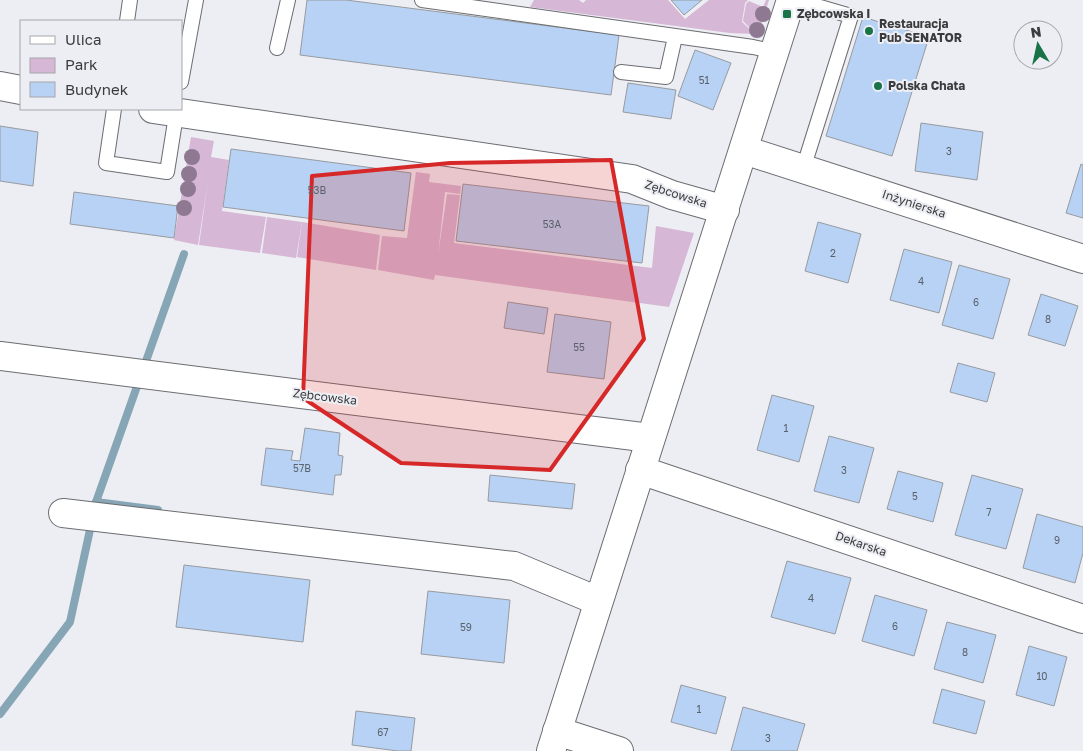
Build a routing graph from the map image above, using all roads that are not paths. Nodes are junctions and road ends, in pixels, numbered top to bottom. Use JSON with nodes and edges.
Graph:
{"nodes":[{"id":1,"x":130,"y":0,"type":"edge"},
{"id":2,"x":196,"y":0,"type":"edge"},
{"id":3,"x":288,"y":0,"type":"edge"},
{"id":4,"x":422,"y":0,"type":"edge"},
{"id":5,"x":791,"y":0,"type":"edge"},
{"id":6,"x":796,"y":0,"type":"edge"},
{"id":7,"x":127,"y":20,"type":"edge"},
{"id":8,"x":675,"y":37,"type":"junction"},
{"id":9,"x":277,"y":48,"type":"dead end"},
{"id":10,"x":776,"y":52,"type":"junction"},
{"id":11,"x":621,"y":72,"type":"dead end"},
{"id":12,"x":182,"y":77,"type":"edge"},
{"id":13,"x":0,"y":86,"type":"edge"},
{"id":14,"x":20,"y":90,"type":"edge"},
{"id":15,"x":114,"y":110,"type":"edge"},
{"id":16,"x":168,"y":110,"type":"edge"},
{"id":17,"x":744,"y":150,"type":"junction"},
{"id":18,"x":803,"y":169,"type":"junction"},
{"id":19,"x":725,"y":210,"type":"junction"},
{"id":20,"x":1083,"y":259,"type":"edge"},
{"id":21,"x":0,"y":356,"type":"edge"},
{"id":22,"x":650,"y":438,"type":"junction"},
{"id":23,"x":640,"y":470,"type":"junction"},
{"id":24,"x":63,"y":513,"type":"dead end"},
{"id":25,"x":598,"y":601,"type":"junction"},
{"id":26,"x":1083,"y":619,"type":"edge"},
{"id":27,"x":554,"y":741,"type":"edge"},
{"id":28,"x":619,"y":751,"type":"edge"}],
"edges":[{"from":1,"to":7,"type":"lane"},
{"from":2,"to":12,"type":"lane"},
{"from":3,"to":9,"type":"lane"},
{"from":4,"to":8,"type":"lane"},
{"from":5,"to":10,"type":"street"},
{"from":6,"to":18,"type":"lane"},
{"from":8,"to":10,"type":"lane"},
{"from":8,"to":11,"type":"lane"},
{"from":10,"to":17,"type":"street"},
{"from":13,"to":14,"type":"street"},
{"from":15,"to":16,"type":"lane"},
{"from":16,"to":19,"type":"street","name":"Zębcowska"},
{"from":17,"to":18,"type":"street","name":"Inżynierska"},
{"from":17,"to":19,"type":"street"},
{"from":18,"to":20,"type":"street","name":"Inżynierska"},
{"from":19,"to":22,"type":"street"},
{"from":21,"to":22,"type":"street","name":"Zębcowska"},
{"from":22,"to":23,"type":"street"},
{"from":23,"to":25,"type":"street"},
{"from":23,"to":26,"type":"street","name":"Dekarska"},
{"from":24,"to":25,"type":"street"},
{"from":25,"to":27,"type":"street"},
{"from":27,"to":28,"type":"street"}]}
